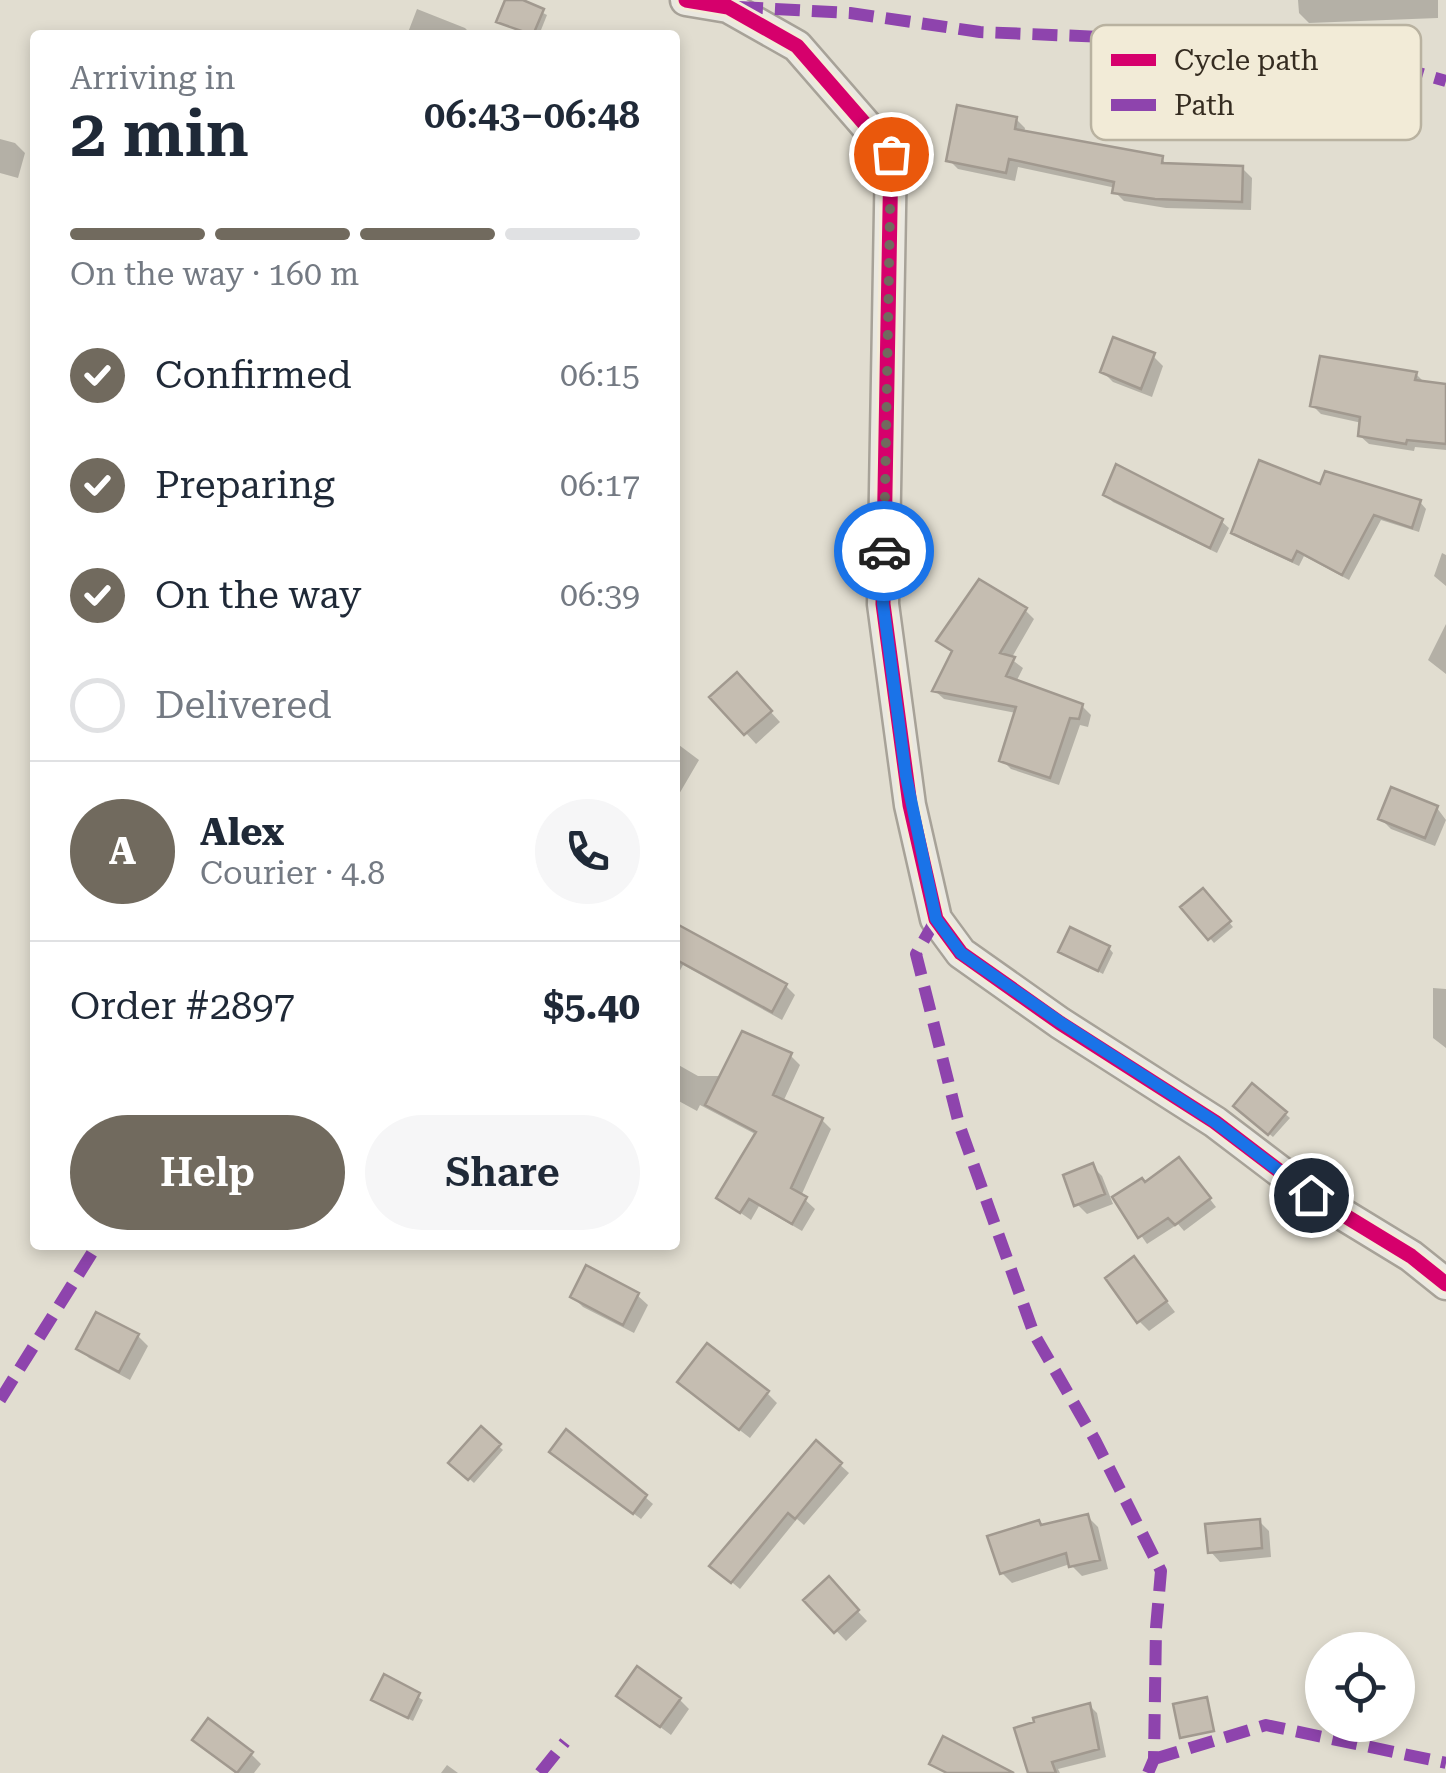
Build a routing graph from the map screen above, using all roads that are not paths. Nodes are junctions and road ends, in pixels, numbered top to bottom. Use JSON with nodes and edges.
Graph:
{"nodes":[{"id":1,"x":686,"y":0,"type":"edge"},
{"id":2,"x":1446,"y":1284,"type":"edge"}],
"edges":[{"from":1,"to":2,"type":"street"}]}
